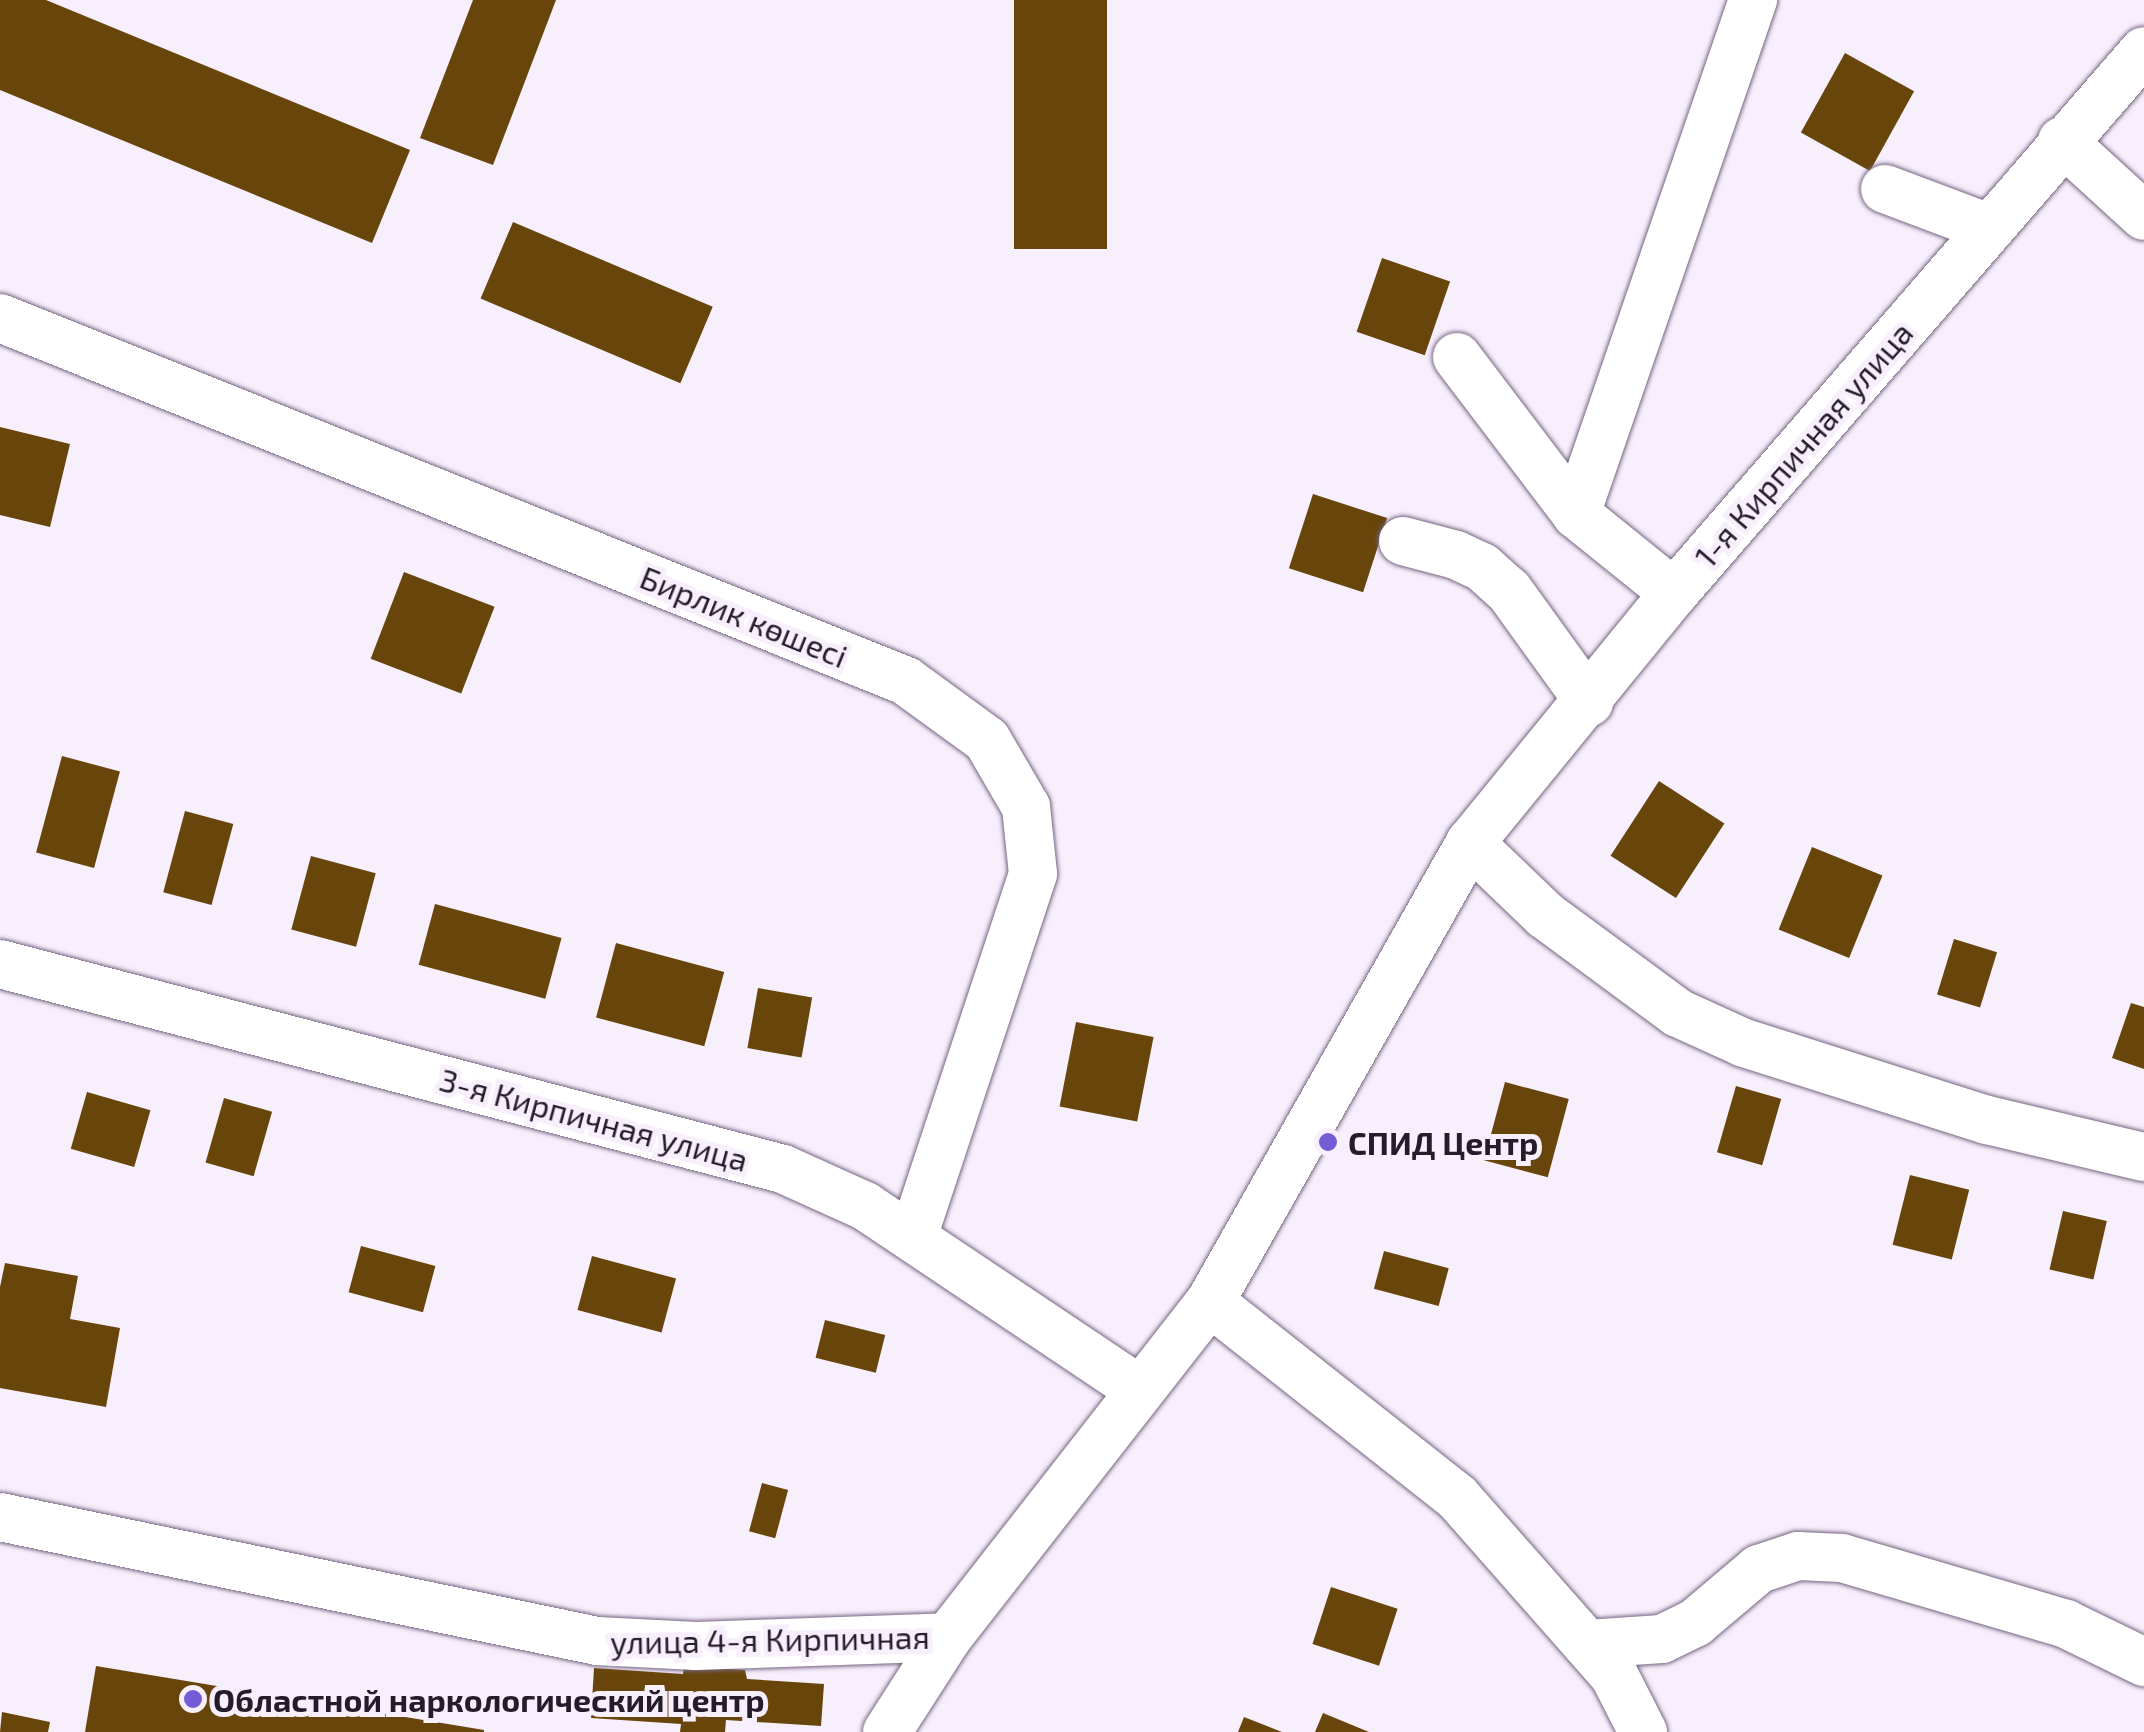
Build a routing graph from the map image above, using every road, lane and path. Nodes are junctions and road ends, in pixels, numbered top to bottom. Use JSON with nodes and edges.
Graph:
{"nodes":[{"id":1,"x":1754,"y":0,"type":"edge"},
{"id":2,"x":2144,"y":51,"type":"edge"},
{"id":3,"x":2062,"y":141,"type":"junction"},
{"id":4,"x":1884,"y":189,"type":"dead end"},
{"id":5,"x":2144,"y":216,"type":"edge"},
{"id":6,"x":1990,"y":228,"type":"junction"},
{"id":7,"x":0,"y":318,"type":"edge"},
{"id":8,"x":1456,"y":357,"type":"dead end"},
{"id":9,"x":1576,"y":514,"type":"junction"},
{"id":10,"x":1404,"y":541,"type":"dead end"},
{"id":11,"x":1674,"y":593,"type":"junction"},
{"id":12,"x":1589,"y":702,"type":"junction"},
{"id":13,"x":1470,"y":844,"type":"junction"},
{"id":14,"x":0,"y":964,"type":"edge"},
{"id":15,"x":2144,"y":1157,"type":"edge"},
{"id":16,"x":913,"y":1237,"type":"junction"},
{"id":17,"x":1210,"y":1302,"type":"junction"},
{"id":18,"x":1138,"y":1389,"type":"junction"},
{"id":19,"x":0,"y":1517,"type":"edge"},
{"id":20,"x":948,"y":1638,"type":"junction"},
{"id":21,"x":1587,"y":1644,"type":"junction"},
{"id":22,"x":2144,"y":1662,"type":"edge"},
{"id":23,"x":887,"y":1732,"type":"edge"},
{"id":24,"x":1642,"y":1732,"type":"edge"}],
"edges":[{"from":1,"to":9,"type":"street"},
{"from":2,"to":3,"type":"street","name":"1-я Кирпичная улица"},
{"from":3,"to":5,"type":"street"},
{"from":3,"to":6,"type":"street","name":"1-я Кирпичная улица"},
{"from":4,"to":6,"type":"street"},
{"from":6,"to":11,"type":"street","name":"1-я Кирпичная улица"},
{"from":7,"to":16,"type":"street","name":"Бирлик көшесі"},
{"from":8,"to":9,"type":"street"},
{"from":9,"to":11,"type":"street"},
{"from":10,"to":12,"type":"street"},
{"from":11,"to":12,"type":"street","name":"1-я Кирпичная улица"},
{"from":12,"to":13,"type":"street","name":"1-я Кирпичная улица"},
{"from":13,"to":15,"type":"street"},
{"from":13,"to":17,"type":"street","name":"1-я Кирпичная улица"},
{"from":14,"to":16,"type":"street","name":"3-я Кирпичная улица"},
{"from":16,"to":18,"type":"street","name":"3-я Кирпичная улица"},
{"from":17,"to":18,"type":"street","name":"улица 4-я Кирпичная"},
{"from":17,"to":21,"type":"street"},
{"from":18,"to":20,"type":"street","name":"улица 4-я Кирпичная"},
{"from":19,"to":20,"type":"street","name":"улица 4-я Кирпичная"},
{"from":20,"to":23,"type":"street"},
{"from":21,"to":22,"type":"street"},
{"from":21,"to":24,"type":"street"}]}
